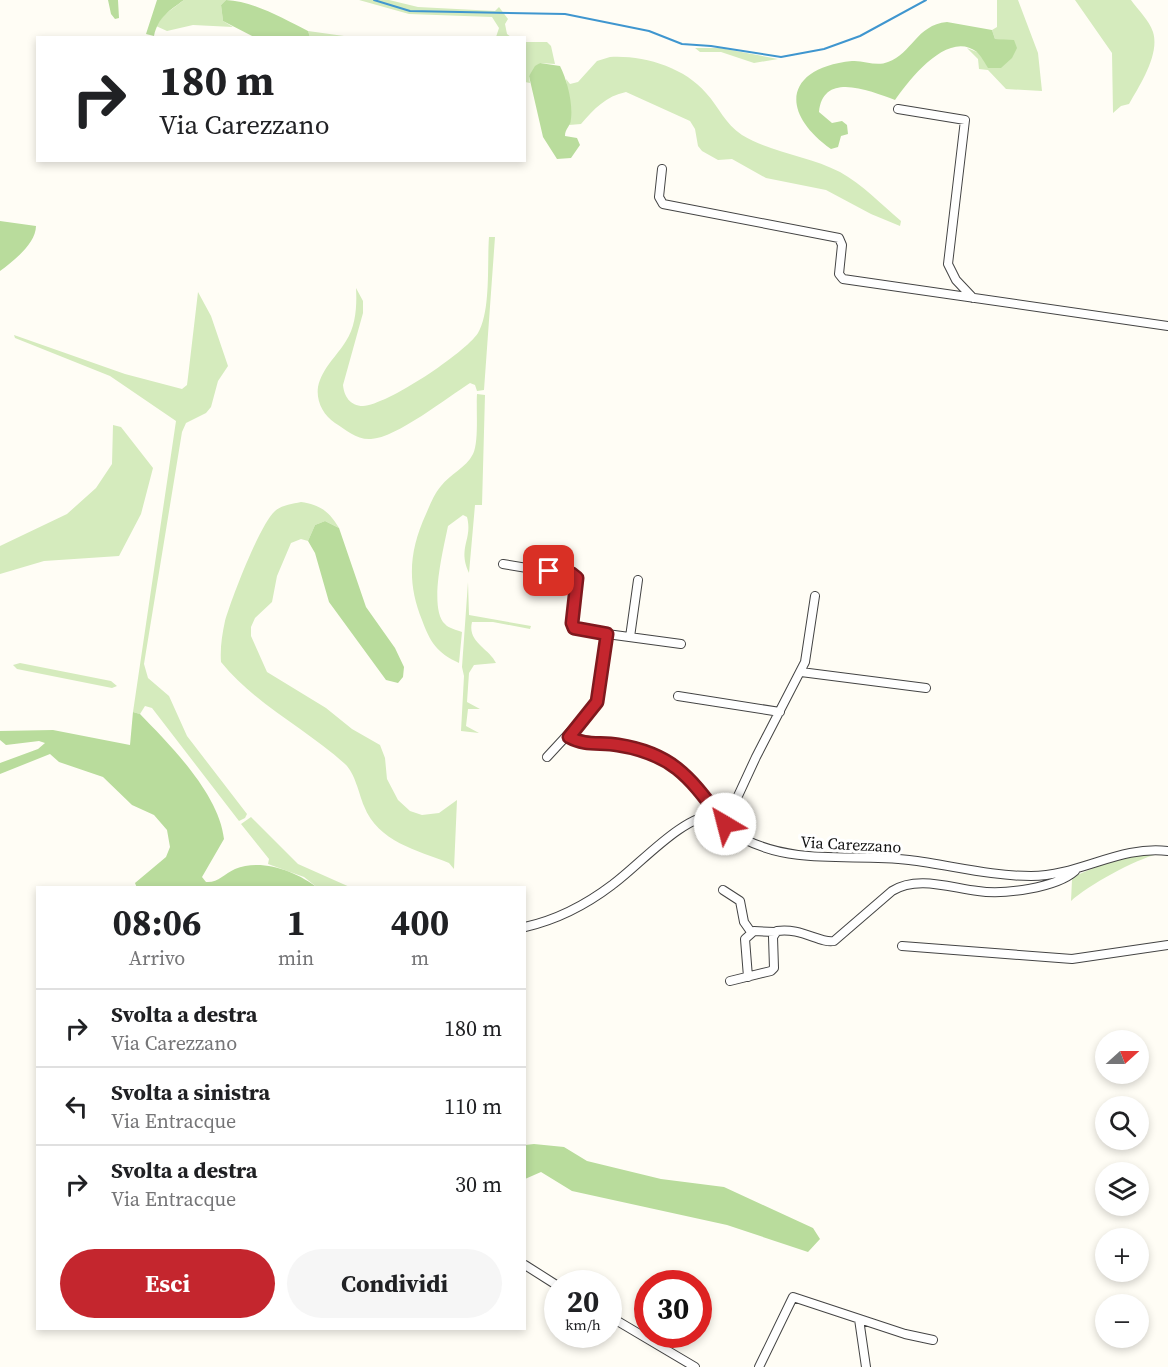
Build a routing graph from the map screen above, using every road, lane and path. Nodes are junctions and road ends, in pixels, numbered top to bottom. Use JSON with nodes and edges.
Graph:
{"nodes":[{"id":1,"x":898,"y":109,"type":"dead end"},
{"id":2,"x":662,"y":168,"type":"dead end"},
{"id":3,"x":974,"y":298,"type":"junction"},
{"id":4,"x":1168,"y":326,"type":"edge"},
{"id":5,"x":503,"y":564,"type":"dead end"},
{"id":6,"x":638,"y":580,"type":"dead end"},
{"id":7,"x":814,"y":596,"type":"dead end"},
{"id":8,"x":607,"y":634,"type":"junction"},
{"id":9,"x":630,"y":637,"type":"junction"},
{"id":10,"x":681,"y":644,"type":"dead end"},
{"id":11,"x":801,"y":672,"type":"junction"},
{"id":12,"x":926,"y":688,"type":"dead end"},
{"id":13,"x":678,"y":696,"type":"dead end"},
{"id":14,"x":780,"y":712,"type":"junction"},
{"id":15,"x":569,"y":737,"type":"junction"},
{"id":16,"x":547,"y":757,"type":"dead end"},
{"id":17,"x":718,"y":814,"type":"junction"},
{"id":18,"x":725,"y":824,"type":"junction"},
{"id":19,"x":1168,"y":851,"type":"edge"},
{"id":20,"x":1076,"y":870,"type":"junction"},
{"id":21,"x":723,"y":890,"type":"dead end"},
{"id":22,"x":526,"y":927,"type":"edge"},
{"id":23,"x":751,"y":932,"type":"junction"},
{"id":24,"x":775,"y":932,"type":"junction"},
{"id":25,"x":1168,"y":945,"type":"edge"},
{"id":26,"x":902,"y":946,"type":"dead end"},
{"id":27,"x":748,"y":977,"type":"junction"},
{"id":28,"x":730,"y":981,"type":"dead end"},
{"id":29,"x":526,"y":1266,"type":"edge"},
{"id":30,"x":544,"y":1277,"type":"edge"},
{"id":31,"x":859,"y":1319,"type":"junction"},
{"id":32,"x":622,"y":1324,"type":"edge"},
{"id":33,"x":933,"y":1340,"type":"dead end"},
{"id":34,"x":695,"y":1367,"type":"edge"},
{"id":35,"x":759,"y":1367,"type":"edge"},
{"id":36,"x":866,"y":1367,"type":"edge"}],
"edges":[{"from":1,"to":3,"type":"street"},
{"from":2,"to":3,"type":"street"},
{"from":3,"to":4,"type":"street"},
{"from":5,"to":8,"type":"street"},
{"from":6,"to":9,"type":"street"},
{"from":7,"to":11,"type":"street"},
{"from":8,"to":9,"type":"street"},
{"from":8,"to":15,"type":"street"},
{"from":9,"to":10,"type":"street"},
{"from":11,"to":12,"type":"street"},
{"from":11,"to":14,"type":"street"},
{"from":13,"to":14,"type":"street"},
{"from":14,"to":18,"type":"street"},
{"from":15,"to":16,"type":"street"},
{"from":15,"to":17,"type":"street","name":"Via Carezzano"},
{"from":17,"to":18,"type":"street","name":"Via Carezzano"},
{"from":17,"to":22,"type":"street"},
{"from":18,"to":20,"type":"street","name":"Via Carezzano"},
{"from":19,"to":20,"type":"street","name":"Via Carezzano"},
{"from":20,"to":24,"type":"street"},
{"from":21,"to":23,"type":"street"},
{"from":23,"to":24,"type":"street"},
{"from":23,"to":27,"type":"street"},
{"from":24,"to":27,"type":"street"},
{"from":25,"to":26,"type":"street"},
{"from":27,"to":28,"type":"street"},
{"from":29,"to":30,"type":"street"},
{"from":31,"to":33,"type":"street"},
{"from":31,"to":35,"type":"street"},
{"from":31,"to":36,"type":"street"},
{"from":32,"to":34,"type":"street"}]}
